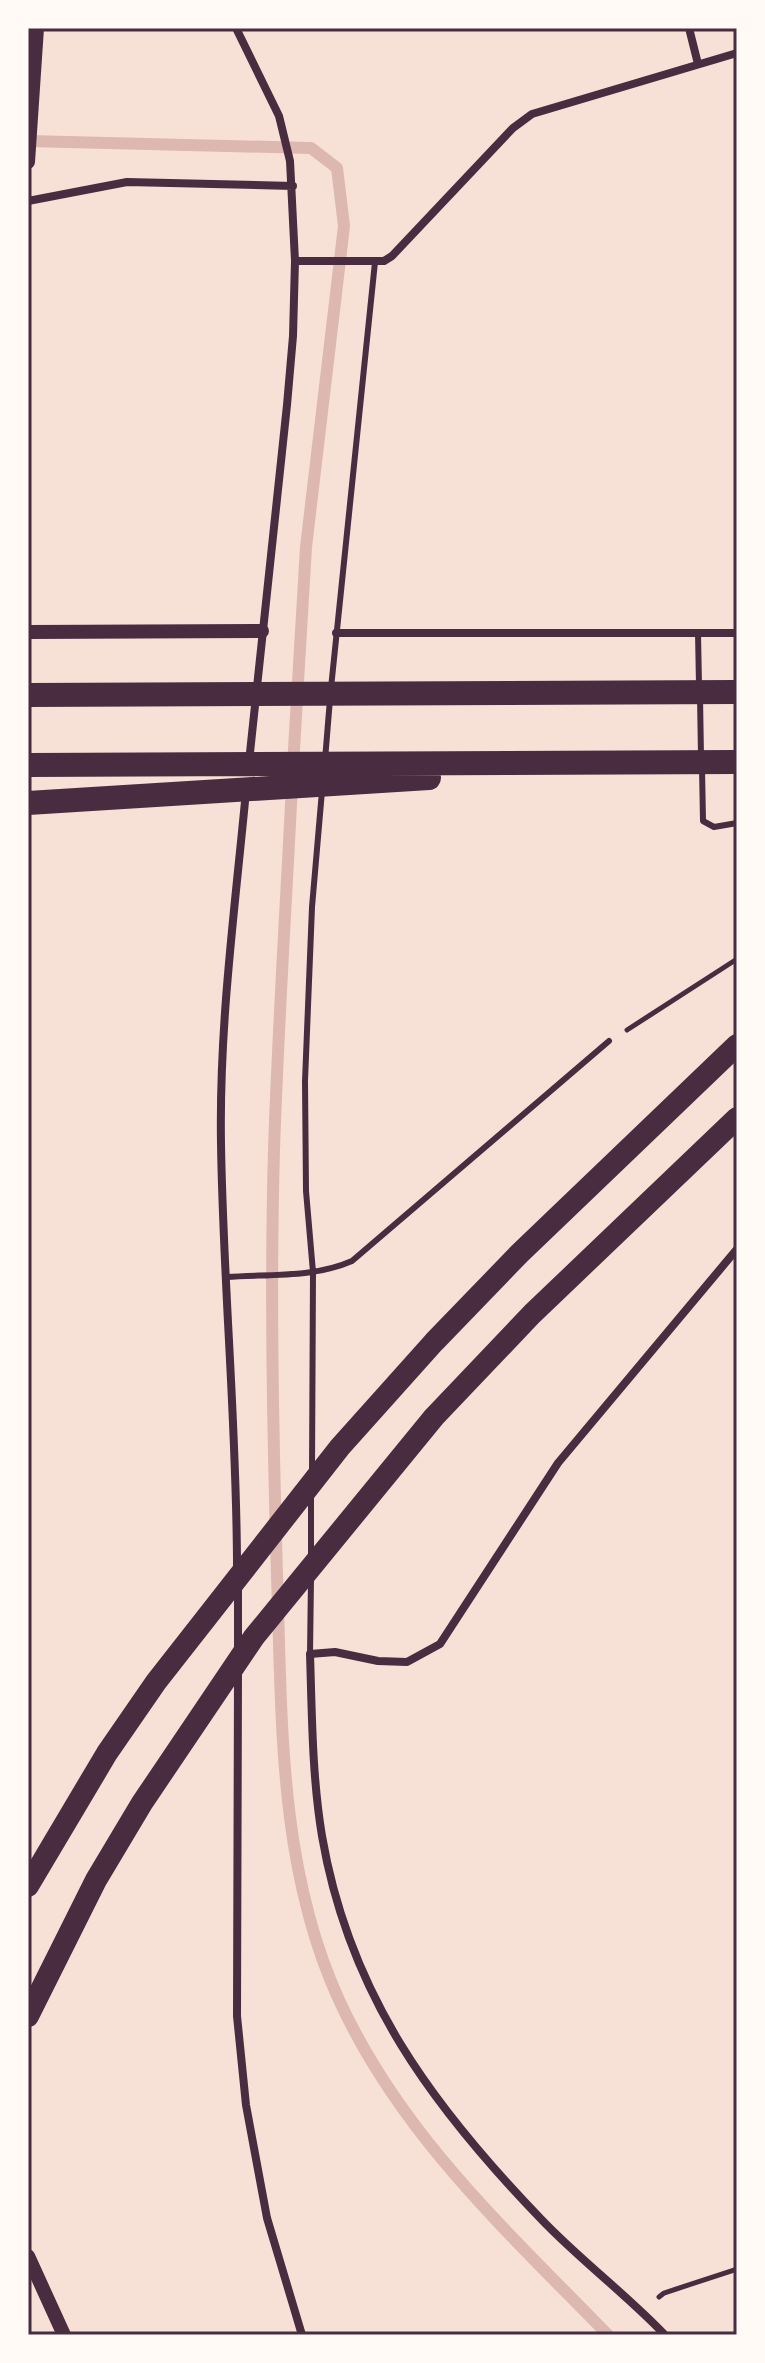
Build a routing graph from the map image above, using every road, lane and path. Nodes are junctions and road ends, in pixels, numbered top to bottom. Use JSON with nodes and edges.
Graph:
{"nodes":[{"id":1,"x":37,"y":28,"type":"edge"},
{"id":2,"x":236,"y":28,"type":"edge"},
{"id":3,"x":689,"y":28,"type":"edge"},
{"id":4,"x":737,"y":53,"type":"edge"},
{"id":5,"x":698,"y":64,"type":"junction"},
{"id":6,"x":28,"y":162,"type":"edge"},
{"id":7,"x":293,"y":186,"type":"junction"},
{"id":8,"x":28,"y":201,"type":"edge"},
{"id":9,"x":295,"y":261,"type":"junction"},
{"id":10,"x":370,"y":262,"type":"junction"},
{"id":11,"x":262,"y":631,"type":"junction"},
{"id":12,"x":28,"y":632,"type":"edge"},
{"id":13,"x":336,"y":633,"type":"junction"},
{"id":14,"x":698,"y":633,"type":"junction"},
{"id":15,"x":737,"y":633,"type":"edge"},
{"id":16,"x":737,"y":692,"type":"edge"},
{"id":17,"x":28,"y":695,"type":"edge"},
{"id":18,"x":667,"y":762,"type":"junction"},
{"id":19,"x":737,"y":762,"type":"edge"},
{"id":20,"x":28,"y":765,"type":"edge"},
{"id":21,"x":28,"y":803,"type":"edge"},
{"id":22,"x":737,"y":823,"type":"edge"},
{"id":23,"x":737,"y":959,"type":"edge"},
{"id":24,"x":609,"y":1041,"type":"joint"},
{"id":25,"x":737,"y":1045,"type":"edge"},
{"id":26,"x":737,"y":1118,"type":"edge"},
{"id":27,"x":737,"y":1249,"type":"edge"},
{"id":28,"x":313,"y":1272,"type":"junction"},
{"id":29,"x":227,"y":1277,"type":"junction"},
{"id":30,"x":310,"y":1654,"type":"junction"},
{"id":31,"x":28,"y":1886,"type":"edge"},
{"id":32,"x":28,"y":2016,"type":"edge"},
{"id":33,"x":28,"y":2256,"type":"edge"},
{"id":34,"x":737,"y":2269,"type":"edge"},
{"id":35,"x":643,"y":2312,"type":"junction"},
{"id":36,"x":64,"y":2335,"type":"edge"},
{"id":37,"x":302,"y":2335,"type":"edge"},
{"id":38,"x":665,"y":2335,"type":"edge"}],
"edges":[{"from":1,"to":6,"type":"street"},
{"from":2,"to":7,"type":"street"},
{"from":3,"to":5,"type":"street"},
{"from":4,"to":5,"type":"street"},
{"from":5,"to":10,"type":"street"},
{"from":7,"to":8,"type":"street"},
{"from":7,"to":9,"type":"street"},
{"from":9,"to":10,"type":"street"},
{"from":9,"to":11,"type":"street"},
{"from":10,"to":13,"type":"lane"},
{"from":11,"to":12,"type":"street"},
{"from":11,"to":29,"type":"street"},
{"from":13,"to":14,"type":"street"},
{"from":13,"to":28,"type":"lane"},
{"from":14,"to":15,"type":"street"},
{"from":14,"to":22,"type":"lane"},
{"from":16,"to":17,"type":"highway"},
{"from":18,"to":19,"type":"highway"},
{"from":18,"to":20,"type":"highway"},
{"from":18,"to":21,"type":"highway"},
{"from":23,"to":24,"type":"path"},
{"from":24,"to":28,"type":"lane"},
{"from":25,"to":31,"type":"highway"},
{"from":26,"to":32,"type":"highway"},
{"from":27,"to":30,"type":"street"},
{"from":28,"to":29,"type":"lane"},
{"from":28,"to":30,"type":"lane"},
{"from":29,"to":37,"type":"street"},
{"from":30,"to":35,"type":"street"},
{"from":33,"to":36,"type":"street"},
{"from":34,"to":35,"type":"path"},
{"from":35,"to":38,"type":"street"}]}
